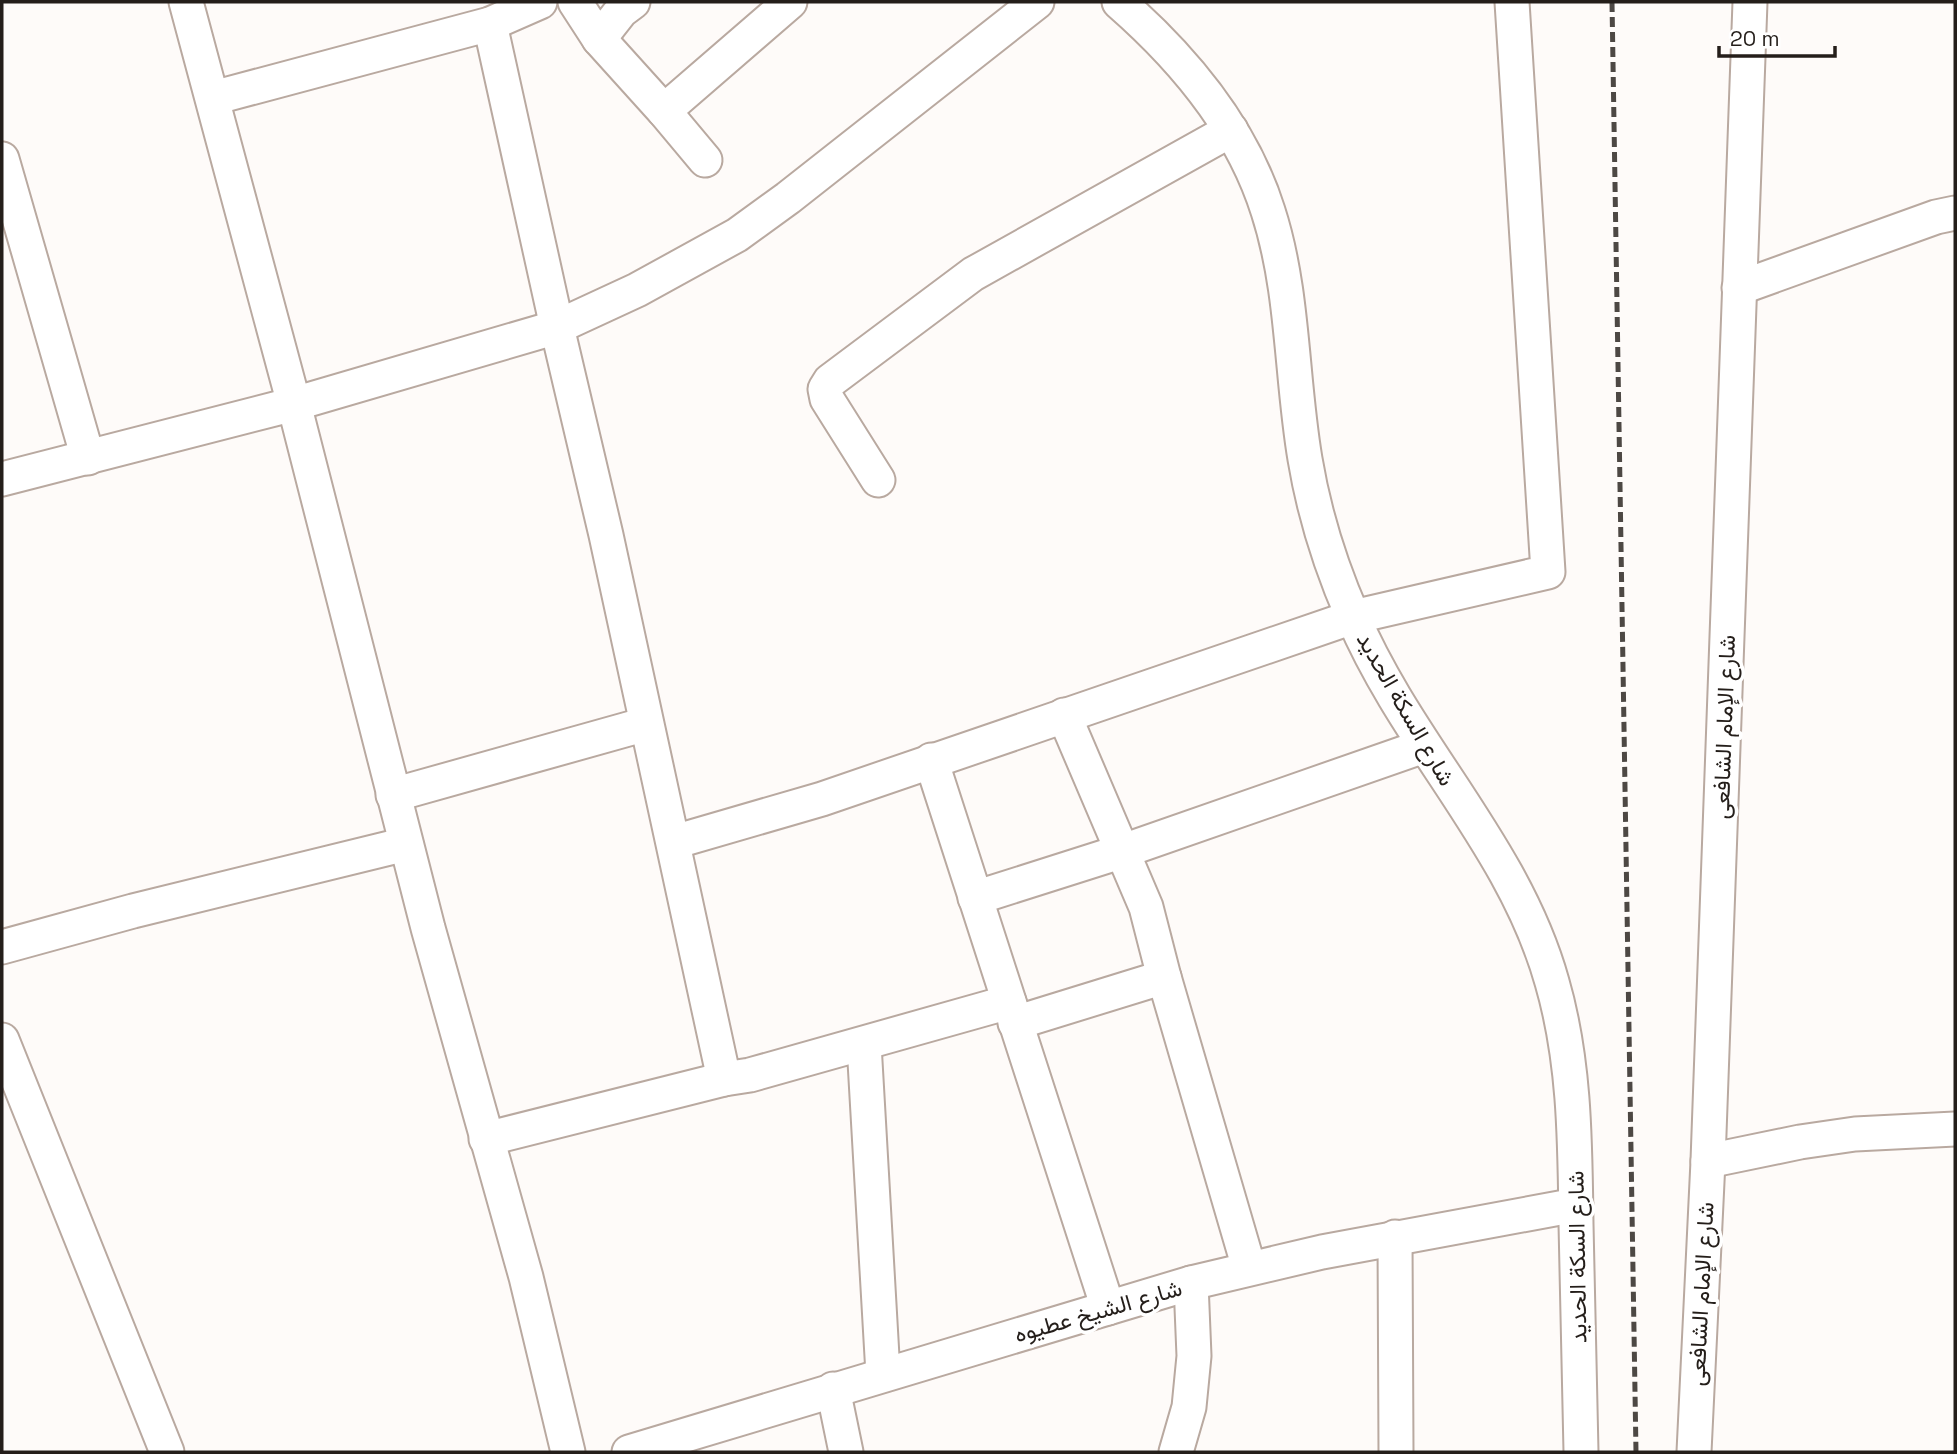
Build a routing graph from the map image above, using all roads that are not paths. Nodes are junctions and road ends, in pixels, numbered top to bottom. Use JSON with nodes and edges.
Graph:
{"nodes":[{"id":1,"x":186,"y":2,"type":"edge"},
{"id":2,"x":540,"y":2,"type":"edge"},
{"id":3,"x":575,"y":2,"type":"edge"},
{"id":4,"x":632,"y":2,"type":"edge"},
{"id":5,"x":790,"y":2,"type":"edge"},
{"id":6,"x":1037,"y":2,"type":"edge"},
{"id":7,"x":1119,"y":2,"type":"edge"},
{"id":8,"x":1513,"y":2,"type":"edge"},
{"id":9,"x":1750,"y":2,"type":"edge"},
{"id":10,"x":490,"y":24,"type":"junction"},
{"id":11,"x":599,"y":39,"type":"junction"},
{"id":12,"x":213,"y":98,"type":"junction"},
{"id":13,"x":664,"y":111,"type":"junction"},
{"id":14,"x":1231,"y":131,"type":"junction"},
{"id":15,"x":2,"y":159,"type":"edge"},
{"id":16,"x":705,"y":160,"type":"dead end"},
{"id":17,"x":1955,"y":213,"type":"edge"},
{"id":18,"x":1740,"y":288,"type":"junction"},
{"id":19,"x":557,"y":327,"type":"junction"},
{"id":20,"x":294,"y":404,"type":"junction"},
{"id":21,"x":88,"y":457,"type":"junction"},
{"id":22,"x":2,"y":479,"type":"edge"},
{"id":23,"x":878,"y":480,"type":"dead end"},
{"id":24,"x":1353,"y":617,"type":"junction"},
{"id":25,"x":1064,"y":715,"type":"junction"},
{"id":26,"x":646,"y":724,"type":"junction"},
{"id":27,"x":1424,"y":746,"type":"junction"},
{"id":28,"x":931,"y":760,"type":"junction"},
{"id":29,"x":393,"y":795,"type":"junction"},
{"id":30,"x":674,"y":842,"type":"junction"},
{"id":31,"x":406,"y":845,"type":"junction"},
{"id":32,"x":1123,"y":851,"type":"junction"},
{"id":33,"x":975,"y":898,"type":"junction"},
{"id":34,"x":2,"y":947,"type":"edge"},
{"id":35,"x":1164,"y":977,"type":"junction"},
{"id":36,"x":1012,"y":1013,"type":"junction"},
{"id":37,"x":2,"y":1040,"type":"edge"},
{"id":38,"x":864,"y":1044,"type":"junction"},
{"id":39,"x":724,"y":1079,"type":"junction"},
{"id":40,"x":1955,"y":1129,"type":"edge"},
{"id":41,"x":486,"y":1139,"type":"junction"},
{"id":42,"x":1708,"y":1161,"type":"junction"},
{"id":43,"x":1576,"y":1205,"type":"junction"},
{"id":44,"x":1395,"y":1237,"type":"junction"},
{"id":45,"x":1249,"y":1268,"type":"junction"},
{"id":46,"x":1191,"y":1283,"type":"junction"},
{"id":47,"x":1108,"y":1308,"type":"junction"},
{"id":48,"x":883,"y":1374,"type":"junction"},
{"id":49,"x":833,"y":1389,"type":"junction"},
{"id":50,"x":167,"y":1452,"type":"edge"},
{"id":51,"x":568,"y":1452,"type":"edge"},
{"id":52,"x":629,"y":1452,"type":"edge"},
{"id":53,"x":846,"y":1452,"type":"edge"},
{"id":54,"x":1175,"y":1452,"type":"edge"},
{"id":55,"x":1396,"y":1452,"type":"edge"},
{"id":56,"x":1581,"y":1452,"type":"edge"},
{"id":57,"x":1694,"y":1452,"type":"edge"}],
"edges":[{"from":1,"to":12,"type":"street"},
{"from":2,"to":10,"type":"street"},
{"from":3,"to":11,"type":"street"},
{"from":4,"to":11,"type":"street"},
{"from":5,"to":13,"type":"street"},
{"from":6,"to":19,"type":"street"},
{"from":7,"to":14,"type":"street","name":"شارع السكة الحديد"},
{"from":8,"to":24,"type":"street"},
{"from":9,"to":18,"type":"street","name":"شارع الإمام الشافعى"},
{"from":10,"to":12,"type":"street"},
{"from":10,"to":19,"type":"street"},
{"from":11,"to":13,"type":"street"},
{"from":12,"to":20,"type":"street"},
{"from":13,"to":16,"type":"street"},
{"from":14,"to":23,"type":"street"},
{"from":14,"to":24,"type":"street","name":"شارع السكة الحديد"},
{"from":15,"to":21,"type":"street"},
{"from":17,"to":18,"type":"street"},
{"from":18,"to":42,"type":"street","name":"شارع الإمام الشافعى"},
{"from":19,"to":20,"type":"street"},
{"from":19,"to":26,"type":"street"},
{"from":20,"to":21,"type":"street"},
{"from":20,"to":29,"type":"street"},
{"from":21,"to":22,"type":"street"},
{"from":24,"to":25,"type":"street"},
{"from":24,"to":27,"type":"street","name":"شارع السكة الحديد"},
{"from":25,"to":28,"type":"street"},
{"from":25,"to":32,"type":"street"},
{"from":26,"to":29,"type":"street"},
{"from":26,"to":30,"type":"street"},
{"from":27,"to":32,"type":"street"},
{"from":27,"to":43,"type":"street","name":"شارع السكة الحديد"},
{"from":28,"to":30,"type":"street"},
{"from":28,"to":33,"type":"street"},
{"from":29,"to":31,"type":"street"},
{"from":30,"to":39,"type":"street"},
{"from":31,"to":34,"type":"street"},
{"from":31,"to":41,"type":"street"},
{"from":32,"to":33,"type":"street"},
{"from":32,"to":35,"type":"street"},
{"from":33,"to":36,"type":"street"},
{"from":35,"to":36,"type":"street"},
{"from":35,"to":45,"type":"street"},
{"from":36,"to":38,"type":"street"},
{"from":36,"to":47,"type":"street"},
{"from":37,"to":50,"type":"street"},
{"from":38,"to":39,"type":"street"},
{"from":38,"to":48,"type":"street"},
{"from":39,"to":41,"type":"street"},
{"from":40,"to":42,"type":"street"},
{"from":41,"to":51,"type":"street"},
{"from":42,"to":57,"type":"street","name":"شارع الإمام الشافعى"},
{"from":43,"to":44,"type":"street","name":"شارع الشيخ عطيوه"},
{"from":43,"to":56,"type":"street","name":"شارع السكة الحديد"},
{"from":44,"to":45,"type":"street","name":"شارع الشيخ عطيوه"},
{"from":44,"to":55,"type":"street"},
{"from":45,"to":46,"type":"street","name":"شارع الشيخ عطيوه"},
{"from":46,"to":47,"type":"street","name":"شارع الشيخ عطيوه"},
{"from":46,"to":54,"type":"street"},
{"from":47,"to":48,"type":"street","name":"شارع الشيخ عطيوه"},
{"from":48,"to":49,"type":"street","name":"شارع الشيخ عطيوه"},
{"from":49,"to":52,"type":"street","name":"شارع الشيخ عطيوه"},
{"from":49,"to":53,"type":"street"}]}
